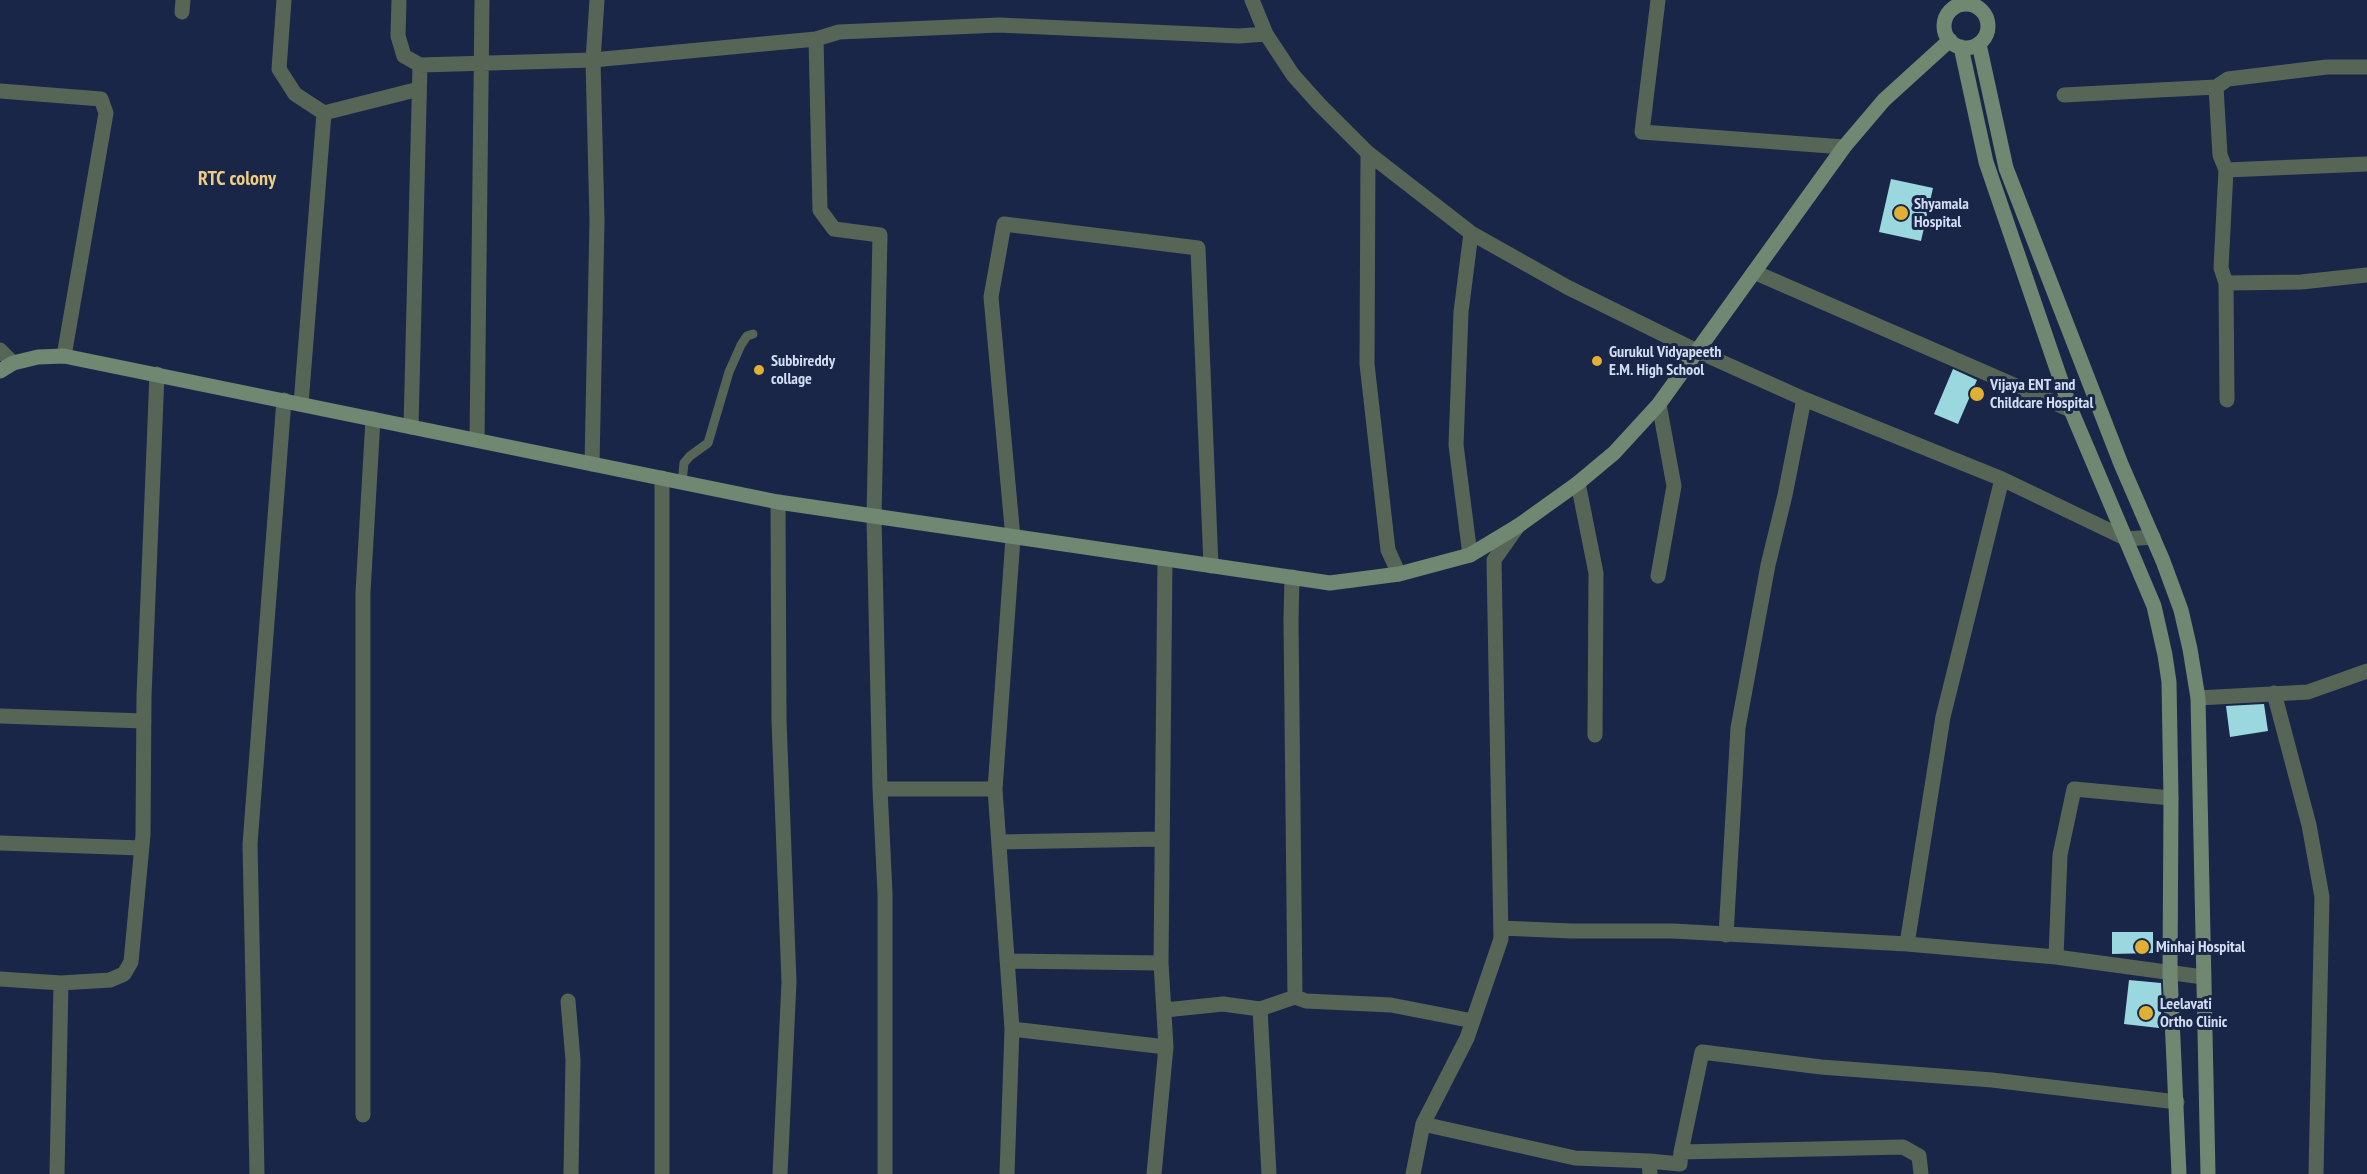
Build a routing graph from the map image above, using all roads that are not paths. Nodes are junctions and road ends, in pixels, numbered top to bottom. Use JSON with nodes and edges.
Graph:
{"nodes":[{"id":1,"x":284,"y":0,"type":"edge"},
{"id":2,"x":399,"y":0,"type":"edge"},
{"id":3,"x":482,"y":0,"type":"edge"},
{"id":4,"x":597,"y":0,"type":"edge"},
{"id":5,"x":1252,"y":0,"type":"edge"},
{"id":6,"x":1659,"y":0,"type":"edge"},
{"id":7,"x":1961,"y":3,"type":"edge"},
{"id":8,"x":1983,"y":5,"type":"edge"},
{"id":9,"x":1266,"y":34,"type":"junction"},
{"id":10,"x":816,"y":39,"type":"junction"},
{"id":11,"x":1956,"y":44,"type":"junction"},
{"id":12,"x":1979,"y":44,"type":"junction"},
{"id":13,"x":592,"y":60,"type":"junction"},
{"id":14,"x":482,"y":63,"type":"junction"},
{"id":15,"x":420,"y":65,"type":"junction"},
{"id":16,"x":2367,"y":67,"type":"edge"},
{"id":17,"x":2216,"y":87,"type":"junction"},
{"id":18,"x":419,"y":89,"type":"junction"},
{"id":19,"x":0,"y":90,"type":"edge"},
{"id":20,"x":2064,"y":95,"type":"dead end"},
{"id":21,"x":324,"y":113,"type":"junction"},
{"id":22,"x":1844,"y":147,"type":"junction"},
{"id":23,"x":1368,"y":153,"type":"junction"},
{"id":24,"x":2367,"y":164,"type":"edge"},
{"id":25,"x":2226,"y":170,"type":"junction"},
{"id":26,"x":2017,"y":198,"type":"junction"},
{"id":27,"x":1999,"y":201,"type":"junction"},
{"id":28,"x":1472,"y":232,"type":"junction"},
{"id":29,"x":1754,"y":272,"type":"junction"},
{"id":30,"x":2367,"y":275,"type":"edge"},
{"id":31,"x":2226,"y":284,"type":"junction"},
{"id":32,"x":753,"y":334,"type":"dead end"},
{"id":33,"x":0,"y":350,"type":"edge"},
{"id":34,"x":1697,"y":351,"type":"junction"},
{"id":35,"x":64,"y":356,"type":"junction"},
{"id":36,"x":6,"y":367,"type":"edge"},
{"id":37,"x":157,"y":374,"type":"junction"},
{"id":38,"x":1804,"y":399,"type":"junction"},
{"id":39,"x":284,"y":400,"type":"junction"},
{"id":40,"x":2227,"y":400,"type":"dead end"},
{"id":41,"x":301,"y":404,"type":"junction"},
{"id":42,"x":1659,"y":404,"type":"junction"},
{"id":43,"x":2071,"y":410,"type":"junction"},
{"id":44,"x":373,"y":419,"type":"junction"},
{"id":45,"x":411,"y":427,"type":"junction"},
{"id":46,"x":477,"y":440,"type":"junction"},
{"id":47,"x":592,"y":464,"type":"junction"},
{"id":48,"x":662,"y":478,"type":"junction"},
{"id":49,"x":2002,"y":479,"type":"junction"},
{"id":50,"x":682,"y":482,"type":"junction"},
{"id":51,"x":1578,"y":483,"type":"junction"},
{"id":52,"x":778,"y":502,"type":"junction"},
{"id":53,"x":874,"y":517,"type":"junction"},
{"id":54,"x":1518,"y":526,"type":"junction"},
{"id":55,"x":1013,"y":537,"type":"junction"},
{"id":56,"x":2153,"y":537,"type":"junction"},
{"id":57,"x":2127,"y":539,"type":"junction"},
{"id":58,"x":1470,"y":555,"type":"junction"},
{"id":59,"x":1165,"y":559,"type":"junction"},
{"id":60,"x":1211,"y":566,"type":"junction"},
{"id":61,"x":1399,"y":574,"type":"junction"},
{"id":62,"x":1658,"y":576,"type":"dead end"},
{"id":63,"x":1292,"y":577,"type":"junction"},
{"id":64,"x":2190,"y":651,"type":"junction"},
{"id":65,"x":2164,"y":655,"type":"junction"},
{"id":66,"x":2367,"y":670,"type":"edge"},
{"id":67,"x":2274,"y":693,"type":"junction"},
{"id":68,"x":2198,"y":698,"type":"junction"},
{"id":69,"x":0,"y":716,"type":"edge"},
{"id":70,"x":144,"y":721,"type":"junction"},
{"id":71,"x":1595,"y":735,"type":"dead end"},
{"id":72,"x":880,"y":789,"type":"junction"},
{"id":73,"x":995,"y":789,"type":"junction"},
{"id":74,"x":2171,"y":798,"type":"junction"},
{"id":75,"x":1162,"y":839,"type":"junction"},
{"id":76,"x":999,"y":842,"type":"junction"},
{"id":77,"x":0,"y":843,"type":"edge"},
{"id":78,"x":141,"y":848,"type":"junction"},
{"id":79,"x":1501,"y":928,"type":"junction"},
{"id":80,"x":1726,"y":935,"type":"junction"},
{"id":81,"x":1907,"y":944,"type":"junction"},
{"id":82,"x":2056,"y":957,"type":"junction"},
{"id":83,"x":1007,"y":961,"type":"junction"},
{"id":84,"x":1161,"y":963,"type":"junction"},
{"id":85,"x":2170,"y":974,"type":"junction"},
{"id":86,"x":2203,"y":977,"type":"junction"},
{"id":87,"x":0,"y":979,"type":"edge"},
{"id":88,"x":61,"y":983,"type":"junction"},
{"id":89,"x":1295,"y":997,"type":"junction"},
{"id":90,"x":568,"y":1001,"type":"dead end"},
{"id":91,"x":1260,"y":1009,"type":"junction"},
{"id":92,"x":1165,"y":1010,"type":"junction"},
{"id":93,"x":1473,"y":1021,"type":"junction"},
{"id":94,"x":1012,"y":1029,"type":"junction"},
{"id":95,"x":1166,"y":1047,"type":"junction"},
{"id":96,"x":2177,"y":1102,"type":"junction"},
{"id":97,"x":363,"y":1115,"type":"dead end"},
{"id":98,"x":1424,"y":1124,"type":"junction"},
{"id":99,"x":1681,"y":1152,"type":"junction"},
{"id":100,"x":1650,"y":1168,"type":"edge"},
{"id":101,"x":57,"y":1174,"type":"edge"},
{"id":102,"x":258,"y":1174,"type":"edge"},
{"id":103,"x":571,"y":1174,"type":"edge"},
{"id":104,"x":662,"y":1174,"type":"edge"},
{"id":105,"x":780,"y":1174,"type":"edge"},
{"id":106,"x":885,"y":1174,"type":"edge"},
{"id":107,"x":1007,"y":1174,"type":"edge"},
{"id":108,"x":1154,"y":1174,"type":"edge"},
{"id":109,"x":1269,"y":1174,"type":"edge"},
{"id":110,"x":1413,"y":1174,"type":"edge"},
{"id":111,"x":1921,"y":1174,"type":"edge"},
{"id":112,"x":2179,"y":1174,"type":"edge"},
{"id":113,"x":2208,"y":1174,"type":"edge"},
{"id":114,"x":2316,"y":1174,"type":"edge"}],
"edges":[{"from":1,"to":21,"type":"street"},
{"from":2,"to":15,"type":"street"},
{"from":3,"to":14,"type":"street"},
{"from":4,"to":13,"type":"street"},
{"from":5,"to":9,"type":"street"},
{"from":6,"to":22,"type":"street"},
{"from":7,"to":8,"type":"main road"},
{"from":7,"to":11,"type":"main road"},
{"from":8,"to":12,"type":"main road"},
{"from":9,"to":10,"type":"street"},
{"from":9,"to":23,"type":"street"},
{"from":10,"to":13,"type":"street"},
{"from":10,"to":53,"type":"street"},
{"from":11,"to":12,"type":"main road"},
{"from":11,"to":22,"type":"main road"},
{"from":11,"to":27,"type":"main road"},
{"from":12,"to":26,"type":"main road"},
{"from":13,"to":14,"type":"street"},
{"from":13,"to":47,"type":"street"},
{"from":14,"to":15,"type":"street"},
{"from":14,"to":46,"type":"street"},
{"from":15,"to":18,"type":"street"},
{"from":16,"to":17,"type":"street"},
{"from":17,"to":20,"type":"street"},
{"from":17,"to":25,"type":"street"},
{"from":18,"to":21,"type":"street"},
{"from":18,"to":45,"type":"street"},
{"from":19,"to":35,"type":"street"},
{"from":21,"to":41,"type":"street"},
{"from":22,"to":29,"type":"main road"},
{"from":23,"to":28,"type":"street"},
{"from":23,"to":61,"type":"street"},
{"from":24,"to":25,"type":"street"},
{"from":25,"to":31,"type":"street"},
{"from":26,"to":27,"type":"main road"},
{"from":26,"to":56,"type":"main road"},
{"from":27,"to":43,"type":"main road"},
{"from":28,"to":34,"type":"street"},
{"from":28,"to":58,"type":"street"},
{"from":29,"to":34,"type":"main road"},
{"from":29,"to":43,"type":"street"},
{"from":30,"to":31,"type":"street"},
{"from":31,"to":40,"type":"street"},
{"from":32,"to":50,"type":"lane"},
{"from":33,"to":36,"type":"street"},
{"from":34,"to":38,"type":"street"},
{"from":34,"to":42,"type":"main road"},
{"from":35,"to":36,"type":"main road"},
{"from":35,"to":37,"type":"main road"},
{"from":37,"to":39,"type":"main road"},
{"from":37,"to":70,"type":"street"},
{"from":38,"to":49,"type":"street"},
{"from":38,"to":80,"type":"street"},
{"from":39,"to":41,"type":"main road"},
{"from":39,"to":102,"type":"street"},
{"from":41,"to":44,"type":"main road"},
{"from":42,"to":51,"type":"main road"},
{"from":42,"to":62,"type":"street"},
{"from":43,"to":57,"type":"main road"},
{"from":44,"to":45,"type":"main road"},
{"from":44,"to":97,"type":"street"},
{"from":45,"to":46,"type":"main road"},
{"from":46,"to":47,"type":"main road"},
{"from":47,"to":48,"type":"main road"},
{"from":48,"to":50,"type":"main road"},
{"from":48,"to":104,"type":"street"},
{"from":49,"to":57,"type":"street"},
{"from":49,"to":81,"type":"street"},
{"from":50,"to":52,"type":"main road"},
{"from":51,"to":54,"type":"main road"},
{"from":51,"to":71,"type":"street"},
{"from":52,"to":53,"type":"main road"},
{"from":52,"to":105,"type":"street"},
{"from":53,"to":55,"type":"main road"},
{"from":53,"to":72,"type":"street"},
{"from":54,"to":58,"type":"main road"},
{"from":54,"to":79,"type":"street"},
{"from":55,"to":59,"type":"main road"},
{"from":55,"to":60,"type":"street"},
{"from":55,"to":73,"type":"street"},
{"from":56,"to":57,"type":"street"},
{"from":56,"to":64,"type":"main road"},
{"from":57,"to":65,"type":"main road"},
{"from":58,"to":61,"type":"main road"},
{"from":59,"to":60,"type":"main road"},
{"from":59,"to":75,"type":"street"},
{"from":60,"to":63,"type":"main road"},
{"from":61,"to":63,"type":"main road"},
{"from":63,"to":89,"type":"street"},
{"from":64,"to":65,"type":"main road"},
{"from":64,"to":68,"type":"main road"},
{"from":65,"to":74,"type":"main road"},
{"from":66,"to":67,"type":"street"},
{"from":67,"to":68,"type":"street"},
{"from":67,"to":114,"type":"street"},
{"from":68,"to":86,"type":"main road"},
{"from":69,"to":70,"type":"street"},
{"from":70,"to":78,"type":"street"},
{"from":72,"to":73,"type":"street"},
{"from":72,"to":106,"type":"street"},
{"from":73,"to":76,"type":"street"},
{"from":74,"to":82,"type":"street"},
{"from":74,"to":85,"type":"main road"},
{"from":75,"to":76,"type":"street"},
{"from":75,"to":84,"type":"street"},
{"from":76,"to":83,"type":"street"},
{"from":77,"to":78,"type":"street"},
{"from":78,"to":88,"type":"street"},
{"from":79,"to":80,"type":"street"},
{"from":79,"to":93,"type":"street"},
{"from":80,"to":81,"type":"street"},
{"from":81,"to":82,"type":"street"},
{"from":82,"to":85,"type":"street"},
{"from":83,"to":84,"type":"street"},
{"from":83,"to":94,"type":"street"},
{"from":84,"to":92,"type":"street"},
{"from":85,"to":86,"type":"street"},
{"from":85,"to":96,"type":"main road"},
{"from":86,"to":113,"type":"main road"},
{"from":87,"to":88,"type":"street"},
{"from":88,"to":101,"type":"street"},
{"from":89,"to":91,"type":"street"},
{"from":89,"to":93,"type":"street"},
{"from":90,"to":103,"type":"street"},
{"from":91,"to":92,"type":"street"},
{"from":91,"to":109,"type":"street"},
{"from":92,"to":95,"type":"street"},
{"from":93,"to":98,"type":"street"},
{"from":94,"to":95,"type":"street"},
{"from":94,"to":107,"type":"street"},
{"from":95,"to":108,"type":"street"},
{"from":96,"to":99,"type":"street"},
{"from":96,"to":112,"type":"main road"},
{"from":98,"to":100,"type":"street"},
{"from":98,"to":110,"type":"street"},
{"from":99,"to":100,"type":"street"},
{"from":99,"to":111,"type":"street"}]}
